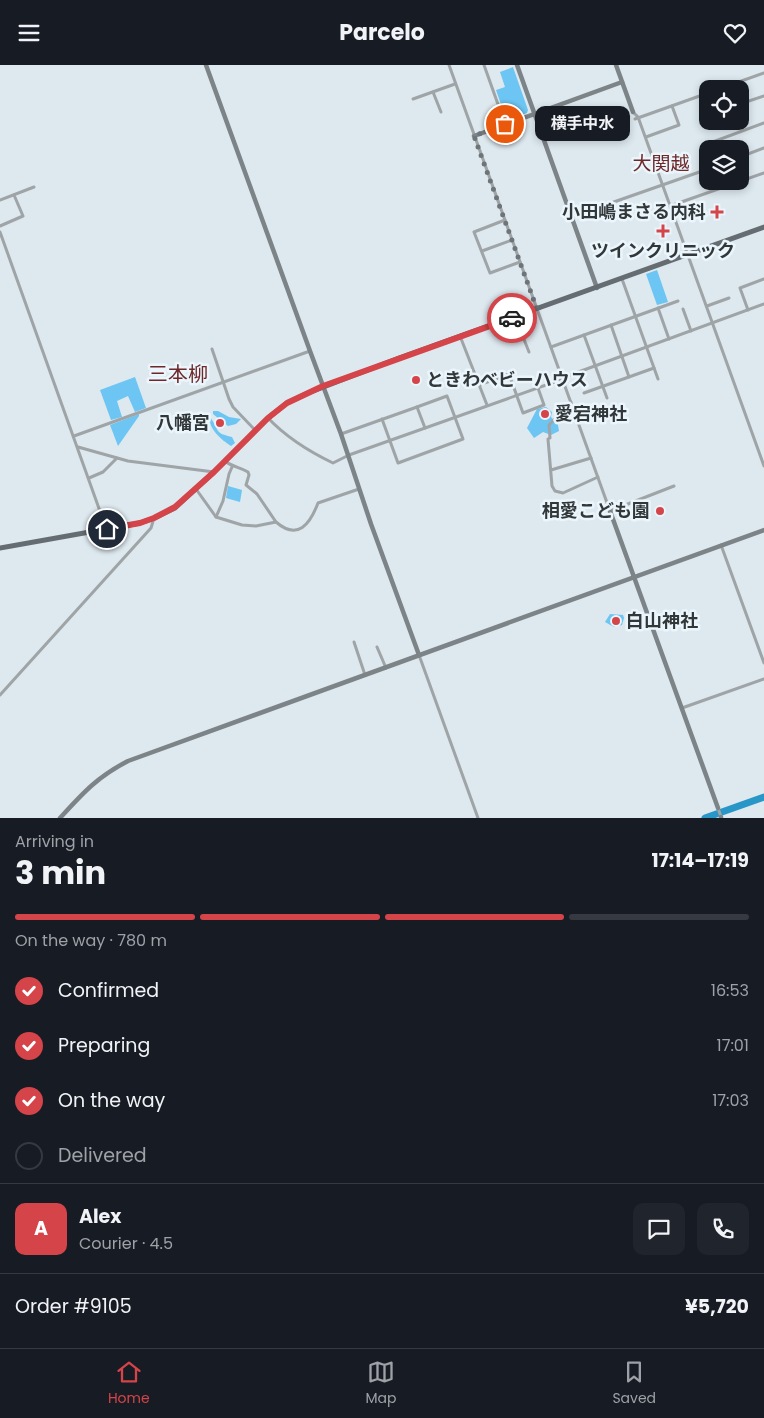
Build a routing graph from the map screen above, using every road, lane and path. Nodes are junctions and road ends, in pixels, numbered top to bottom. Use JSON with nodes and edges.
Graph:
{"nodes":[{"id":1,"x":206,"y":65,"type":"edge"},
{"id":2,"x":449,"y":65,"type":"edge"},
{"id":3,"x":484,"y":65,"type":"edge"},
{"id":4,"x":517,"y":65,"type":"edge"},
{"id":5,"x":616,"y":65,"type":"edge"},
{"id":6,"x":764,"y":73,"type":"edge"},
{"id":7,"x":744,"y":80,"type":"edge"},
{"id":8,"x":455,"y":83,"type":"junction"},
{"id":9,"x":622,"y":83,"type":"junction"},
{"id":10,"x":433,"y":92,"type":"junction"},
{"id":11,"x":699,"y":96,"type":"edge"},
{"id":12,"x":764,"y":96,"type":"edge"},
{"id":13,"x":413,"y":99,"type":"dead end"},
{"id":14,"x":749,"y":101,"type":"edge"},
{"id":15,"x":672,"y":105,"type":"junction"},
{"id":16,"x":441,"y":112,"type":"dead end"},
{"id":17,"x":633,"y":112,"type":"joint"},
{"id":18,"x":535,"y":114,"type":"junction"},
{"id":19,"x":637,"y":118,"type":"junction"},
{"id":20,"x":764,"y":123,"type":"edge"},
{"id":21,"x":505,"y":124,"type":"junction"},
{"id":22,"x":474,"y":136,"type":"junction"},
{"id":23,"x":646,"y":137,"type":"junction"},
{"id":24,"x":718,"y":140,"type":"edge"},
{"id":25,"x":764,"y":148,"type":"edge"},
{"id":26,"x":749,"y":154,"type":"edge"},
{"id":27,"x":699,"y":172,"type":"edge"},
{"id":28,"x":764,"y":173,"type":"edge"},
{"id":29,"x":749,"y":178,"type":"edge"},
{"id":30,"x":663,"y":185,"type":"junction"},
{"id":31,"x":34,"y":187,"type":"dead end"},
{"id":32,"x":715,"y":190,"type":"edge"},
{"id":33,"x":14,"y":195,"type":"junction"},
{"id":34,"x":0,"y":200,"type":"edge"},
{"id":35,"x":670,"y":206,"type":"junction"},
{"id":36,"x":572,"y":217,"type":"junction"},
{"id":37,"x":505,"y":220,"type":"junction"},
{"id":38,"x":0,"y":226,"type":"edge"},
{"id":39,"x":764,"y":227,"type":"edge"},
{"id":40,"x":0,"y":232,"type":"edge"},
{"id":41,"x":512,"y":240,"type":"junction"},
{"id":42,"x":481,"y":251,"type":"junction"},
{"id":43,"x":688,"y":255,"type":"junction"},
{"id":44,"x":520,"y":262,"type":"junction"},
{"id":45,"x":622,"y":279,"type":"junction"},
{"id":46,"x":764,"y":279,"type":"edge"},
{"id":47,"x":597,"y":288,"type":"junction"},
{"id":48,"x":729,"y":298,"type":"dead end"},
{"id":49,"x":678,"y":301,"type":"dead end"},
{"id":50,"x":764,"y":304,"type":"edge"},
{"id":51,"x":707,"y":306,"type":"junction"},
{"id":52,"x":658,"y":308,"type":"junction"},
{"id":53,"x":537,"y":309,"type":"junction"},
{"id":54,"x":683,"y":309,"type":"dead end"},
{"id":55,"x":748,"y":310,"type":"junction"},
{"id":56,"x":636,"y":316,"type":"junction"},
{"id":57,"x":515,"y":317,"type":"junction"},
{"id":58,"x":712,"y":323,"type":"junction"},
{"id":59,"x":611,"y":325,"type":"junction"},
{"id":60,"x":691,"y":331,"type":"junction"},
{"id":61,"x":584,"y":335,"type":"junction"},
{"id":62,"x":460,"y":337,"type":"junction"},
{"id":63,"x":669,"y":339,"type":"junction"},
{"id":64,"x":551,"y":347,"type":"junction"},
{"id":65,"x":647,"y":347,"type":"junction"},
{"id":66,"x":212,"y":349,"type":"dead end"},
{"id":67,"x":310,"y":351,"type":"junction"},
{"id":68,"x":529,"y":352,"type":"dead end"},
{"id":69,"x":622,"y":356,"type":"junction"},
{"id":70,"x":595,"y":365,"type":"junction"},
{"id":71,"x":654,"y":368,"type":"junction"},
{"id":72,"x":629,"y":377,"type":"junction"},
{"id":73,"x":562,"y":378,"type":"junction"},
{"id":74,"x":658,"y":379,"type":"dead end"},
{"id":75,"x":224,"y":382,"type":"junction"},
{"id":76,"x":479,"y":385,"type":"junction"},
{"id":77,"x":323,"y":386,"type":"junction"},
{"id":78,"x":603,"y":387,"type":"junction"},
{"id":79,"x":538,"y":388,"type":"junction"},
{"id":80,"x":584,"y":393,"type":"dead end"},
{"id":81,"x":517,"y":395,"type":"junction"},
{"id":82,"x":607,"y":398,"type":"dead end"},
{"id":83,"x":571,"y":402,"type":"junction"},
{"id":84,"x":486,"y":405,"type":"junction"},
{"id":85,"x":417,"y":407,"type":"junction"},
{"id":86,"x":598,"y":415,"type":"dead end"},
{"id":87,"x":455,"y":417,"type":"junction"},
{"id":88,"x":268,"y":418,"type":"junction"},
{"id":89,"x":382,"y":419,"type":"junction"},
{"id":90,"x":578,"y":421,"type":"junction"},
{"id":91,"x":425,"y":428,"type":"junction"},
{"id":92,"x":255,"y":430,"type":"junction"},
{"id":93,"x":341,"y":434,"type":"junction"},
{"id":94,"x":74,"y":436,"type":"junction"},
{"id":95,"x":390,"y":440,"type":"junction"},
{"id":96,"x":78,"y":447,"type":"junction"},
{"id":97,"x":349,"y":455,"type":"junction"},
{"id":98,"x":117,"y":458,"type":"junction"},
{"id":99,"x":591,"y":458,"type":"junction"},
{"id":100,"x":225,"y":461,"type":"junction"},
{"id":101,"x":764,"y":466,"type":"edge"},
{"id":102,"x":232,"y":467,"type":"junction"},
{"id":103,"x":551,"y":469,"type":"junction"},
{"id":104,"x":214,"y":472,"type":"junction"},
{"id":105,"x":598,"y":477,"type":"junction"},
{"id":106,"x":89,"y":478,"type":"junction"},
{"id":107,"x":674,"y":486,"type":"dead end"},
{"id":108,"x":196,"y":489,"type":"junction"},
{"id":109,"x":359,"y":489,"type":"junction"},
{"id":110,"x":610,"y":511,"type":"junction"},
{"id":111,"x":216,"y":517,"type":"junction"},
{"id":112,"x":154,"y":518,"type":"junction"},
{"id":113,"x":276,"y":522,"type":"junction"},
{"id":114,"x":107,"y":529,"type":"junction"},
{"id":115,"x":764,"y":529,"type":"edge"},
{"id":116,"x":722,"y":545,"type":"junction"},
{"id":117,"x":0,"y":548,"type":"edge"},
{"id":118,"x":633,"y":577,"type":"junction"},
{"id":119,"x":354,"y":643,"type":"dead end"},
{"id":120,"x":378,"y":647,"type":"dead end"},
{"id":121,"x":419,"y":655,"type":"junction"},
{"id":122,"x":764,"y":663,"type":"edge"},
{"id":123,"x":386,"y":668,"type":"junction"},
{"id":124,"x":365,"y":676,"type":"junction"},
{"id":125,"x":764,"y":679,"type":"edge"},
{"id":126,"x":0,"y":695,"type":"edge"},
{"id":127,"x":682,"y":709,"type":"junction"},
{"id":128,"x":718,"y":808,"type":"joint"},
{"id":129,"x":60,"y":818,"type":"edge"},
{"id":130,"x":478,"y":818,"type":"edge"},
{"id":131,"x":721,"y":818,"type":"edge"}],
"edges":[{"from":1,"to":67,"type":"street"},
{"from":2,"to":8,"type":"street"},
{"from":3,"to":21,"type":"street"},
{"from":4,"to":18,"type":"street"},
{"from":5,"to":9,"type":"street"},
{"from":6,"to":7,"type":"street"},
{"from":8,"to":10,"type":"street"},
{"from":8,"to":22,"type":"street"},
{"from":9,"to":17,"type":"street"},
{"from":9,"to":18,"type":"street"},
{"from":10,"to":13,"type":"street"},
{"from":10,"to":16,"type":"street"},
{"from":11,"to":15,"type":"street"},
{"from":12,"to":14,"type":"street"},
{"from":15,"to":19,"type":"street"},
{"from":15,"to":23,"type":"street"},
{"from":17,"to":19,"type":"street"},
{"from":18,"to":21,"type":"street"},
{"from":18,"to":36,"type":"street"},
{"from":19,"to":23,"type":"street"},
{"from":20,"to":24,"type":"street"},
{"from":21,"to":22,"type":"street"},
{"from":22,"to":37,"type":"street"},
{"from":23,"to":30,"type":"street"},
{"from":25,"to":26,"type":"street"},
{"from":27,"to":30,"type":"street"},
{"from":28,"to":29,"type":"street"},
{"from":30,"to":35,"type":"street"},
{"from":30,"to":36,"type":"street"},
{"from":31,"to":33,"type":"street"},
{"from":32,"to":35,"type":"street"},
{"from":33,"to":34,"type":"street"},
{"from":33,"to":38,"type":"street"},
{"from":35,"to":43,"type":"street"},
{"from":36,"to":47,"type":"street"},
{"from":37,"to":41,"type":"street"},
{"from":37,"to":42,"type":"street"},
{"from":39,"to":43,"type":"main road"},
{"from":40,"to":94,"type":"street"},
{"from":41,"to":42,"type":"street"},
{"from":41,"to":44,"type":"street"},
{"from":42,"to":44,"type":"street"},
{"from":43,"to":45,"type":"main road"},
{"from":43,"to":51,"type":"street"},
{"from":44,"to":53,"type":"street"},
{"from":45,"to":47,"type":"main road"},
{"from":45,"to":56,"type":"street"},
{"from":46,"to":55,"type":"street"},
{"from":47,"to":53,"type":"main road"},
{"from":48,"to":51,"type":"street"},
{"from":49,"to":52,"type":"street"},
{"from":50,"to":55,"type":"street"},
{"from":51,"to":58,"type":"street"},
{"from":52,"to":56,"type":"street"},
{"from":52,"to":63,"type":"street"},
{"from":53,"to":57,"type":"main road"},
{"from":53,"to":64,"type":"street"},
{"from":54,"to":60,"type":"street"},
{"from":55,"to":58,"type":"street"},
{"from":56,"to":59,"type":"street"},
{"from":56,"to":65,"type":"street"},
{"from":57,"to":62,"type":"main road"},
{"from":57,"to":68,"type":"street"},
{"from":58,"to":60,"type":"street"},
{"from":58,"to":101,"type":"street"},
{"from":59,"to":61,"type":"street"},
{"from":59,"to":69,"type":"street"},
{"from":60,"to":63,"type":"street"},
{"from":61,"to":64,"type":"street"},
{"from":61,"to":70,"type":"street"},
{"from":62,"to":76,"type":"street"},
{"from":62,"to":77,"type":"main road"},
{"from":63,"to":65,"type":"street"},
{"from":64,"to":73,"type":"street"},
{"from":65,"to":69,"type":"street"},
{"from":65,"to":71,"type":"street"},
{"from":66,"to":75,"type":"street"},
{"from":67,"to":75,"type":"street"},
{"from":67,"to":77,"type":"street"},
{"from":69,"to":70,"type":"street"},
{"from":69,"to":72,"type":"street"},
{"from":70,"to":73,"type":"street"},
{"from":70,"to":78,"type":"street"},
{"from":71,"to":72,"type":"street"},
{"from":71,"to":74,"type":"street"},
{"from":72,"to":78,"type":"street"},
{"from":73,"to":79,"type":"street"},
{"from":73,"to":83,"type":"street"},
{"from":75,"to":92,"type":"street"},
{"from":75,"to":94,"type":"street"},
{"from":76,"to":81,"type":"street"},
{"from":76,"to":84,"type":"street"},
{"from":77,"to":88,"type":"main road"},
{"from":77,"to":93,"type":"street"},
{"from":78,"to":80,"type":"street"},
{"from":78,"to":82,"type":"street"},
{"from":79,"to":81,"type":"street"},
{"from":79,"to":81,"type":"street"},
{"from":81,"to":84,"type":"street"},
{"from":83,"to":90,"type":"street"},
{"from":83,"to":103,"type":"street"},
{"from":84,"to":87,"type":"street"},
{"from":85,"to":87,"type":"street"},
{"from":85,"to":89,"type":"street"},
{"from":85,"to":91,"type":"street"},
{"from":86,"to":90,"type":"street"},
{"from":87,"to":91,"type":"street"},
{"from":87,"to":95,"type":"street"},
{"from":88,"to":92,"type":"main road"},
{"from":88,"to":97,"type":"street"},
{"from":89,"to":93,"type":"street"},
{"from":89,"to":95,"type":"street"},
{"from":90,"to":99,"type":"street"},
{"from":91,"to":95,"type":"street"},
{"from":92,"to":100,"type":"main road"},
{"from":93,"to":97,"type":"street"},
{"from":94,"to":96,"type":"street"},
{"from":95,"to":97,"type":"street"},
{"from":96,"to":98,"type":"street"},
{"from":96,"to":106,"type":"street"},
{"from":97,"to":109,"type":"street"},
{"from":98,"to":104,"type":"street"},
{"from":98,"to":106,"type":"street"},
{"from":99,"to":103,"type":"street"},
{"from":99,"to":105,"type":"street"},
{"from":100,"to":102,"type":"street"},
{"from":100,"to":104,"type":"main road"},
{"from":102,"to":111,"type":"street"},
{"from":102,"to":113,"type":"street"},
{"from":103,"to":105,"type":"street"},
{"from":104,"to":108,"type":"main road"},
{"from":105,"to":110,"type":"street"},
{"from":106,"to":114,"type":"street"},
{"from":107,"to":110,"type":"street"},
{"from":108,"to":111,"type":"street"},
{"from":108,"to":112,"type":"main road"},
{"from":109,"to":113,"type":"street"},
{"from":109,"to":121,"type":"street"},
{"from":110,"to":118,"type":"street"},
{"from":111,"to":113,"type":"street"},
{"from":112,"to":114,"type":"main road"},
{"from":112,"to":126,"type":"street"},
{"from":114,"to":117,"type":"main road"},
{"from":115,"to":116,"type":"street"},
{"from":116,"to":118,"type":"street"},
{"from":116,"to":122,"type":"street"},
{"from":118,"to":121,"type":"street"},
{"from":118,"to":127,"type":"street"},
{"from":119,"to":124,"type":"street"},
{"from":120,"to":123,"type":"street"},
{"from":121,"to":123,"type":"street"},
{"from":121,"to":130,"type":"street"},
{"from":123,"to":124,"type":"street"},
{"from":124,"to":129,"type":"street"},
{"from":125,"to":127,"type":"street"},
{"from":127,"to":128,"type":"street"},
{"from":128,"to":131,"type":"street"}]}
